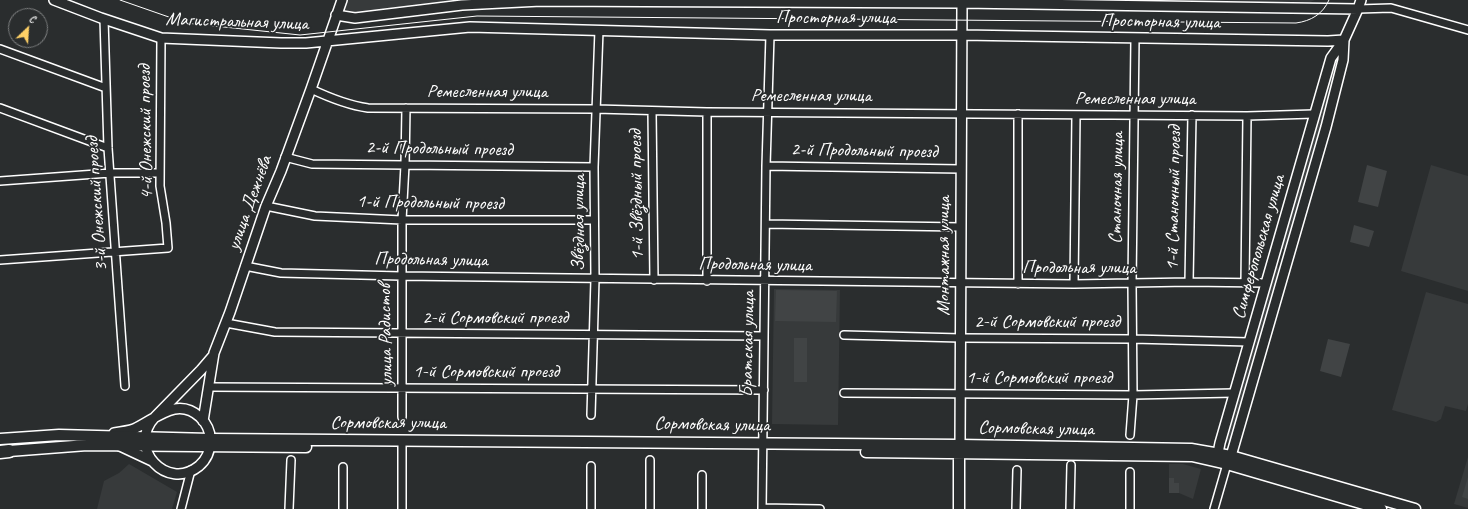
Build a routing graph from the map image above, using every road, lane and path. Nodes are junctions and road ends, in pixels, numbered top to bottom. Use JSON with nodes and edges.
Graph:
{"nodes":[{"id":1,"x":54,"y":0,"type":"edge"},
{"id":2,"x":342,"y":0,"type":"edge"},
{"id":3,"x":962,"y":3,"type":"junction"},
{"id":4,"x":1360,"y":4,"type":"edge"},
{"id":5,"x":336,"y":15,"type":"junction"},
{"id":6,"x":104,"y":19,"type":"junction"},
{"id":7,"x":599,"y":30,"type":"junction"},
{"id":8,"x":1468,"y":30,"type":"edge"},
{"id":9,"x":770,"y":35,"type":"junction"},
{"id":10,"x":962,"y":35,"type":"junction"},
{"id":11,"x":160,"y":38,"type":"junction"},
{"id":12,"x":1135,"y":38,"type":"junction"},
{"id":13,"x":328,"y":40,"type":"junction"},
{"id":14,"x":1344,"y":40,"type":"junction"},
{"id":15,"x":0,"y":49,"type":"edge"},
{"id":16,"x":106,"y":88,"type":"junction"},
{"id":17,"x":311,"y":89,"type":"junction"},
{"id":18,"x":0,"y":108,"type":"edge"},
{"id":19,"x":406,"y":108,"type":"junction"},
{"id":20,"x":596,"y":109,"type":"junction"},
{"id":21,"x":652,"y":110,"type":"junction"},
{"id":22,"x":707,"y":112,"type":"junction"},
{"id":23,"x":768,"y":112,"type":"junction"},
{"id":24,"x":962,"y":113,"type":"junction"},
{"id":25,"x":1018,"y":114,"type":"junction"},
{"id":26,"x":1134,"y":114,"type":"junction"},
{"id":27,"x":1314,"y":114,"type":"junction"},
{"id":28,"x":1076,"y":115,"type":"junction"},
{"id":29,"x":1192,"y":115,"type":"junction"},
{"id":30,"x":1247,"y":116,"type":"junction"},
{"id":31,"x":108,"y":148,"type":"junction"},
{"id":32,"x":285,"y":157,"type":"junction"},
{"id":33,"x":405,"y":165,"type":"junction"},
{"id":34,"x":766,"y":166,"type":"junction"},
{"id":35,"x":594,"y":167,"type":"junction"},
{"id":36,"x":961,"y":169,"type":"junction"},
{"id":37,"x":110,"y":173,"type":"junction"},
{"id":38,"x":160,"y":173,"type":"junction"},
{"id":39,"x":0,"y":182,"type":"edge"},
{"id":40,"x":266,"y":206,"type":"junction"},
{"id":41,"x":402,"y":220,"type":"junction"},
{"id":42,"x":594,"y":220,"type":"junction"},
{"id":43,"x":766,"y":224,"type":"junction"},
{"id":44,"x":961,"y":227,"type":"junction"},
{"id":45,"x":116,"y":253,"type":"junction"},
{"id":46,"x":1273,"y":258,"type":"junction"},
{"id":47,"x":0,"y":260,"type":"edge"},
{"id":48,"x":1287,"y":262,"type":"junction"},
{"id":49,"x":245,"y":266,"type":"junction"},
{"id":50,"x":401,"y":276,"type":"junction"},
{"id":51,"x":595,"y":279,"type":"junction"},
{"id":52,"x":654,"y":280,"type":"junction"},
{"id":53,"x":707,"y":281,"type":"junction"},
{"id":54,"x":765,"y":281,"type":"junction"},
{"id":55,"x":1189,"y":282,"type":"junction"},
{"id":56,"x":961,"y":283,"type":"junction"},
{"id":57,"x":1246,"y":283,"type":"junction"},
{"id":58,"x":1266,"y":283,"type":"junction"},
{"id":59,"x":1018,"y":284,"type":"junction"},
{"id":60,"x":1074,"y":284,"type":"junction"},
{"id":61,"x":1132,"y":284,"type":"junction"},
{"id":62,"x":226,"y":323,"type":"junction"},
{"id":63,"x":402,"y":334,"type":"junction"},
{"id":64,"x":594,"y":334,"type":"junction"},
{"id":65,"x":844,"y":335,"type":"dead end"},
{"id":66,"x":764,"y":336,"type":"junction"},
{"id":67,"x":961,"y":338,"type":"junction"},
{"id":68,"x":1133,"y":338,"type":"junction"},
{"id":69,"x":1249,"y":342,"type":"junction"},
{"id":70,"x":214,"y":353,"type":"junction"},
{"id":71,"x":125,"y":386,"type":"dead end"},
{"id":72,"x":208,"y":387,"type":"junction"},
{"id":73,"x":403,"y":387,"type":"junction"},
{"id":74,"x":592,"y":388,"type":"junction"},
{"id":75,"x":764,"y":390,"type":"junction"},
{"id":76,"x":844,"y":393,"type":"dead end"},
{"id":77,"x":1234,"y":393,"type":"junction"},
{"id":78,"x":960,"y":394,"type":"junction"},
{"id":79,"x":1133,"y":395,"type":"junction"},
{"id":80,"x":591,"y":414,"type":"dead end"},
{"id":81,"x":155,"y":417,"type":"junction"},
{"id":82,"x":402,"y":417,"type":"dead end"},
{"id":83,"x":203,"y":421,"type":"junction"},
{"id":84,"x":68,"y":435,"type":"junction"},
{"id":85,"x":1130,"y":435,"type":"dead end"},
{"id":86,"x":89,"y":436,"type":"junction"},
{"id":87,"x":0,"y":439,"type":"edge"},
{"id":88,"x":145,"y":442,"type":"junction"},
{"id":89,"x":210,"y":443,"type":"junction"},
{"id":90,"x":402,"y":444,"type":"junction"},
{"id":91,"x":118,"y":445,"type":"junction"},
{"id":92,"x":68,"y":446,"type":"junction"},
{"id":93,"x":763,"y":447,"type":"junction"},
{"id":94,"x":959,"y":449,"type":"junction"},
{"id":95,"x":5,"y":452,"type":"edge"},
{"id":96,"x":1218,"y":453,"type":"junction"},
{"id":97,"x":152,"y":460,"type":"junction"},
{"id":98,"x":291,"y":460,"type":"dead end"},
{"id":99,"x":650,"y":460,"type":"dead end"},
{"id":100,"x":1229,"y":460,"type":"junction"},
{"id":101,"x":1071,"y":465,"type":"dead end"},
{"id":102,"x":591,"y":466,"type":"dead end"},
{"id":103,"x":343,"y":467,"type":"dead end"},
{"id":104,"x":191,"y":470,"type":"junction"},
{"id":105,"x":1017,"y":470,"type":"dead end"},
{"id":106,"x":1130,"y":472,"type":"dead end"},
{"id":107,"x":702,"y":475,"type":"dead end"},
{"id":108,"x":762,"y":508,"type":"edge"},
{"id":109,"x":181,"y":509,"type":"edge"},
{"id":110,"x":289,"y":509,"type":"edge"},
{"id":111,"x":343,"y":509,"type":"edge"},
{"id":112,"x":402,"y":509,"type":"edge"},
{"id":113,"x":591,"y":509,"type":"edge"},
{"id":114,"x":650,"y":509,"type":"edge"},
{"id":115,"x":702,"y":509,"type":"edge"},
{"id":116,"x":820,"y":509,"type":"edge"},
{"id":117,"x":959,"y":509,"type":"edge"},
{"id":118,"x":1016,"y":509,"type":"edge"},
{"id":119,"x":1070,"y":509,"type":"edge"},
{"id":120,"x":1130,"y":509,"type":"edge"},
{"id":121,"x":1214,"y":509,"type":"edge"},
{"id":122,"x":1381,"y":509,"type":"edge"},
{"id":123,"x":1415,"y":509,"type":"edge"}],
"edges":[{"from":1,"to":6,"type":"street","name":"Магистральная улица"},
{"from":2,"to":5,"type":"street","name":"улица Дежнёва"},
{"from":3,"to":4,"type":"street","name":"Просторная улица"},
{"from":3,"to":5,"type":"street","name":"Просторная улица"},
{"from":3,"to":10,"type":"street","name":"Монтажная улица"},
{"from":4,"to":8,"type":"street"},
{"from":4,"to":14,"type":"street","name":"Симферопольская улица"},
{"from":5,"to":13,"type":"street","name":"улица Дежнёва"},
{"from":6,"to":11,"type":"street","name":"Магистральная улица"},
{"from":6,"to":16,"type":"street","name":"3-й Онежский проезд"},
{"from":7,"to":9,"type":"street","name":"Просторная улица"},
{"from":7,"to":13,"type":"street","name":"Просторная улица"},
{"from":7,"to":20,"type":"street","name":"Звёздная улица"},
{"from":9,"to":10,"type":"street","name":"Просторная улица"},
{"from":9,"to":23,"type":"street","name":"Братская улица"},
{"from":10,"to":12,"type":"street","name":"Просторная улица"},
{"from":10,"to":24,"type":"street","name":"Монтажная улица"},
{"from":11,"to":13,"type":"street","name":"Магистральная улица"},
{"from":11,"to":38,"type":"street","name":"4-й Онежский проезд"},
{"from":12,"to":14,"type":"street","name":"Просторная улица"},
{"from":12,"to":26,"type":"street","name":"Станочная улица"},
{"from":13,"to":17,"type":"street","name":"улица Дежнёва"},
{"from":14,"to":27,"type":"street","name":"Симферопольская улица"},
{"from":14,"to":48,"type":"street","name":"Симферопольская улица"},
{"from":15,"to":16,"type":"street"},
{"from":16,"to":31,"type":"street","name":"3-й Онежский проезд"},
{"from":17,"to":19,"type":"street","name":"Ремесленная улица"},
{"from":17,"to":32,"type":"street","name":"улица Дежнёва"},
{"from":18,"to":31,"type":"street"},
{"from":19,"to":20,"type":"street","name":"Ремесленная улица"},
{"from":19,"to":33,"type":"street","name":"улица Радистов"},
{"from":20,"to":21,"type":"street","name":"Ремесленная улица"},
{"from":20,"to":35,"type":"street","name":"Звёздная улица"},
{"from":21,"to":22,"type":"street","name":"Ремесленная улица"},
{"from":21,"to":52,"type":"street","name":"1-й Звёздный проезд"},
{"from":22,"to":23,"type":"street","name":"Ремесленная улица"},
{"from":22,"to":53,"type":"street"},
{"from":23,"to":24,"type":"street","name":"Ремесленная улица"},
{"from":23,"to":34,"type":"street","name":"Братская улица"},
{"from":24,"to":25,"type":"street","name":"Ремесленная улица"},
{"from":24,"to":36,"type":"street","name":"Монтажная улица"},
{"from":25,"to":28,"type":"street","name":"Ремесленная улица"},
{"from":25,"to":59,"type":"street"},
{"from":26,"to":28,"type":"street","name":"Ремесленная улица"},
{"from":26,"to":29,"type":"street","name":"Ремесленная улица"},
{"from":26,"to":61,"type":"street","name":"Станочная улица"},
{"from":27,"to":30,"type":"street","name":"Ремесленная улица"},
{"from":27,"to":46,"type":"street","name":"Симферопольская улица"},
{"from":28,"to":60,"type":"street"},
{"from":29,"to":30,"type":"street","name":"Ремесленная улица"},
{"from":29,"to":55,"type":"street","name":"1-й Станочный проезд"},
{"from":30,"to":57,"type":"street"},
{"from":31,"to":37,"type":"street","name":"3-й Онежский проезд"},
{"from":32,"to":33,"type":"street","name":"2-й Продольный проезд"},
{"from":32,"to":40,"type":"street","name":"улица Дежнёва"},
{"from":33,"to":35,"type":"street","name":"2-й Продольный проезд"},
{"from":33,"to":41,"type":"street","name":"улица Радистов"},
{"from":34,"to":36,"type":"street","name":"2-й Продольный проезд"},
{"from":34,"to":43,"type":"street","name":"Братская улица"},
{"from":35,"to":42,"type":"street","name":"Звёздная улица"},
{"from":36,"to":44,"type":"street","name":"Монтажная улица"},
{"from":37,"to":38,"type":"street"},
{"from":37,"to":39,"type":"street"},
{"from":37,"to":45,"type":"street","name":"3-й Онежский проезд"},
{"from":38,"to":45,"type":"street","name":"4-й Онежский проезд"},
{"from":40,"to":41,"type":"street","name":"1-й Продольный проезд"},
{"from":40,"to":49,"type":"street","name":"улица Дежнёва"},
{"from":41,"to":42,"type":"street","name":"1-й Продольный проезд"},
{"from":41,"to":50,"type":"street","name":"улица Радистов"},
{"from":42,"to":51,"type":"street","name":"Звёздная улица"},
{"from":43,"to":44,"type":"street"},
{"from":43,"to":54,"type":"street","name":"Братская улица"},
{"from":44,"to":56,"type":"street","name":"Монтажная улица"},
{"from":45,"to":47,"type":"street"},
{"from":45,"to":71,"type":"street","name":"3-й Онежский проезд"},
{"from":46,"to":48,"type":"street"},
{"from":46,"to":58,"type":"street","name":"Симферопольская улица"},
{"from":48,"to":100,"type":"street","name":"Симферопольская улица"},
{"from":49,"to":50,"type":"street","name":"Продольная улица"},
{"from":49,"to":62,"type":"street","name":"улица Дежнёва"},
{"from":50,"to":51,"type":"street","name":"Продольная улица"},
{"from":50,"to":63,"type":"street","name":"улица Радистов"},
{"from":51,"to":52,"type":"street","name":"Продольная улица"},
{"from":51,"to":64,"type":"street","name":"Звёздная улица"},
{"from":52,"to":53,"type":"street","name":"Продольная улица"},
{"from":53,"to":54,"type":"street","name":"Продольная улица"},
{"from":54,"to":56,"type":"street","name":"Продольная улица"},
{"from":54,"to":66,"type":"street","name":"Братская улица"},
{"from":55,"to":57,"type":"street","name":"Продольная улица"},
{"from":55,"to":61,"type":"street","name":"Продольная улица"},
{"from":56,"to":59,"type":"street","name":"Продольная улица"},
{"from":56,"to":67,"type":"street","name":"Монтажная улица"},
{"from":57,"to":58,"type":"street","name":"Продольная улица"},
{"from":58,"to":69,"type":"street","name":"Симферопольская улица"},
{"from":59,"to":60,"type":"street","name":"Продольная улица"},
{"from":60,"to":61,"type":"street","name":"Продольная улица"},
{"from":61,"to":68,"type":"street","name":"Станочная улица"},
{"from":62,"to":63,"type":"street","name":"2-й Сормовский проезд"},
{"from":62,"to":70,"type":"street","name":"улица Дежнёва"},
{"from":63,"to":64,"type":"street","name":"2-й Сормовский проезд"},
{"from":63,"to":73,"type":"street","name":"улица Радистов"},
{"from":64,"to":66,"type":"street","name":"2-й Сормовский проезд"},
{"from":64,"to":74,"type":"street","name":"Звёздная улица"},
{"from":65,"to":67,"type":"street","name":"2-й Сормовский проезд"},
{"from":66,"to":75,"type":"street","name":"Братская улица"},
{"from":67,"to":68,"type":"street","name":"2-й Сормовский проезд"},
{"from":67,"to":78,"type":"street","name":"Монтажная улица"},
{"from":68,"to":69,"type":"street","name":"2-й Сормовский проезд"},
{"from":68,"to":79,"type":"street","name":"Станочная улица"},
{"from":69,"to":77,"type":"street","name":"Симферопольская улица"},
{"from":70,"to":72,"type":"street","name":"улица Дежнёва"},
{"from":70,"to":81,"type":"street"},
{"from":72,"to":73,"type":"street","name":"1-й Сормовский проезд"},
{"from":72,"to":83,"type":"street","name":"улица Дежнёва"},
{"from":73,"to":74,"type":"street","name":"1-й Сормовский проезд"},
{"from":73,"to":82,"type":"street","name":"улица Радистов"},
{"from":74,"to":75,"type":"street","name":"1-й Сормовский проезд"},
{"from":74,"to":80,"type":"street","name":"Звёздная улица"},
{"from":75,"to":93,"type":"street","name":"Братская улица"},
{"from":76,"to":78,"type":"street","name":"1-й Сормовский проезд"},
{"from":77,"to":79,"type":"street","name":"1-й Сормовский проезд"},
{"from":77,"to":96,"type":"street","name":"Симферопольская улица"},
{"from":78,"to":79,"type":"street","name":"1-й Сормовский проезд"},
{"from":78,"to":94,"type":"street","name":"Монтажная улица"},
{"from":79,"to":85,"type":"street","name":"Станочная улица"},
{"from":81,"to":83,"type":"street"},
{"from":81,"to":86,"type":"street"},
{"from":81,"to":88,"type":"street"},
{"from":83,"to":89,"type":"street"},
{"from":84,"to":86,"type":"main road","name":"Сормовская улица"},
{"from":84,"to":87,"type":"main road","name":"Сормовская улица"},
{"from":84,"to":92,"type":"street"},
{"from":86,"to":88,"type":"main road","name":"Сормовская улица"},
{"from":88,"to":89,"type":"main road","name":"Сормовская улица"},
{"from":88,"to":91,"type":"main road","name":"Сормовская улица"},
{"from":88,"to":97,"type":"street"},
{"from":89,"to":90,"type":"main road","name":"Сормовская улица"},
{"from":89,"to":104,"type":"street"},
{"from":90,"to":93,"type":"main road","name":"Сормовская улица"},
{"from":90,"to":112,"type":"street"},
{"from":91,"to":92,"type":"main road","name":"Сормовская улица"},
{"from":91,"to":97,"type":"street"},
{"from":92,"to":95,"type":"main road","name":"Сормовская улица"},
{"from":93,"to":94,"type":"main road","name":"Сормовская улица"},
{"from":93,"to":108,"type":"street","name":"Братская улица"},
{"from":94,"to":96,"type":"main road","name":"Сормовская улица"},
{"from":94,"to":100,"type":"main road","name":"Сормовская улица"},
{"from":94,"to":117,"type":"main road","name":"Монтажная улица"},
{"from":96,"to":100,"type":"main road","name":"Сормовская улица"},
{"from":97,"to":104,"type":"street"},
{"from":98,"to":110,"type":"street"},
{"from":99,"to":114,"type":"street"},
{"from":100,"to":121,"type":"street","name":"Симферопольская улица"},
{"from":100,"to":122,"type":"main road","name":"Сормовская улица"},
{"from":100,"to":123,"type":"main road","name":"Сормовская улица"},
{"from":101,"to":119,"type":"street"},
{"from":102,"to":113,"type":"street"},
{"from":103,"to":111,"type":"street"},
{"from":104,"to":109,"type":"street"},
{"from":105,"to":118,"type":"street"},
{"from":106,"to":120,"type":"street"},
{"from":107,"to":115,"type":"street"},
{"from":108,"to":116,"type":"street"}]}
